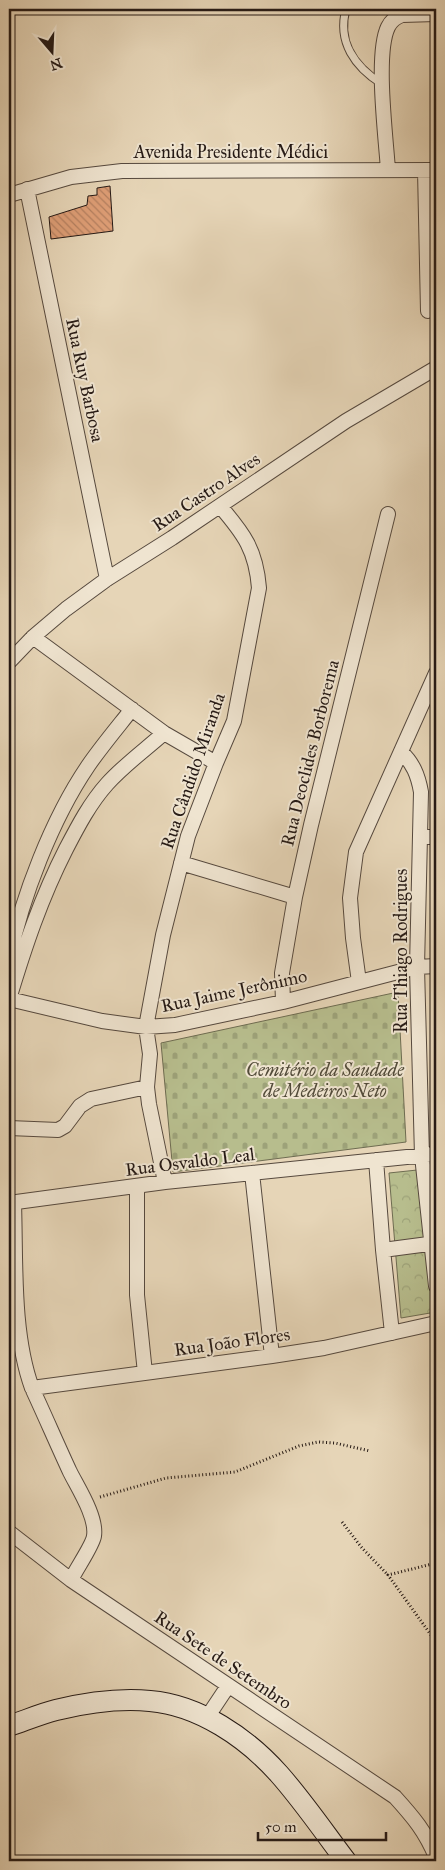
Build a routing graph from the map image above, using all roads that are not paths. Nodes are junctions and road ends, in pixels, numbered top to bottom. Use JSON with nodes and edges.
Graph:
{"nodes":[{"id":1,"x":346,"y":9,"type":"edge"},
{"id":2,"x":436,"y":14,"type":"edge"},
{"id":3,"x":383,"y":84,"type":"junction"},
{"id":4,"x":388,"y":170,"type":"junction"},
{"id":5,"x":431,"y":170,"type":"edge"},
{"id":6,"x":27,"y":189,"type":"junction"},
{"id":7,"x":9,"y":195,"type":"edge"},
{"id":8,"x":428,"y":311,"type":"dead end"},
{"id":9,"x":436,"y":368,"type":"edge"},
{"id":10,"x":220,"y":506,"type":"junction"},
{"id":11,"x":388,"y":514,"type":"dead end"},
{"id":12,"x":107,"y":579,"type":"junction"},
{"id":13,"x":33,"y":638,"type":"junction"},
{"id":14,"x":9,"y":662,"type":"edge"},
{"id":15,"x":436,"y":673,"type":"edge"},
{"id":16,"x":422,"y":704,"type":"junction"},
{"id":17,"x":436,"y":705,"type":"edge"},
{"id":18,"x":132,"y":709,"type":"junction"},
{"id":19,"x":164,"y":734,"type":"junction"},
{"id":20,"x":400,"y":752,"type":"junction"},
{"id":21,"x":216,"y":763,"type":"junction"},
{"id":22,"x":421,"y":837,"type":"junction"},
{"id":23,"x":436,"y":838,"type":"edge"},
{"id":24,"x":181,"y":864,"type":"junction"},
{"id":25,"x":296,"y":897,"type":"junction"},
{"id":26,"x":11,"y":935,"type":"edge"},
{"id":27,"x":9,"y":959,"type":"edge"},
{"id":28,"x":417,"y":966,"type":"junction"},
{"id":29,"x":436,"y":966,"type":"edge"},
{"id":30,"x":359,"y":982,"type":"junction"},
{"id":31,"x":9,"y":999,"type":"edge"},
{"id":32,"x":283,"y":1002,"type":"junction"},
{"id":33,"x":146,"y":1027,"type":"junction"},
{"id":34,"x":147,"y":1087,"type":"junction"},
{"id":35,"x":9,"y":1128,"type":"edge"},
{"id":36,"x":436,"y":1154,"type":"edge"},
{"id":37,"x":422,"y":1156,"type":"junction"},
{"id":38,"x":376,"y":1160,"type":"junction"},
{"id":39,"x":252,"y":1173,"type":"junction"},
{"id":40,"x":165,"y":1182,"type":"junction"},
{"id":41,"x":137,"y":1187,"type":"junction"},
{"id":42,"x":11,"y":1203,"type":"edge"},
{"id":43,"x":434,"y":1243,"type":"edge"},
{"id":44,"x":382,"y":1250,"type":"junction"},
{"id":45,"x":436,"y":1286,"type":"edge"},
{"id":46,"x":436,"y":1323,"type":"edge"},
{"id":47,"x":392,"y":1333,"type":"junction"},
{"id":48,"x":272,"y":1356,"type":"junction"},
{"id":49,"x":145,"y":1373,"type":"junction"},
{"id":50,"x":32,"y":1388,"type":"junction"},
{"id":51,"x":9,"y":1532,"type":"edge"},
{"id":52,"x":71,"y":1580,"type":"junction"},
{"id":53,"x":228,"y":1686,"type":"junction"},
{"id":54,"x":206,"y":1719,"type":"junction"},
{"id":55,"x":9,"y":1726,"type":"edge"},
{"id":56,"x":436,"y":1857,"type":"edge"},
{"id":57,"x":346,"y":1861,"type":"edge"}],
"edges":[{"from":1,"to":3,"type":"lane"},
{"from":2,"to":3,"type":"street"},
{"from":3,"to":4,"type":"street"},
{"from":4,"to":5,"type":"street","name":"Avenida Presidente Médici"},
{"from":4,"to":6,"type":"street","name":"Avenida Presidente Médici"},
{"from":5,"to":8,"type":"street"},
{"from":6,"to":7,"type":"street","name":"Avenida Presidente Médici"},
{"from":6,"to":12,"type":"street","name":"Rua Ruy Barbosa"},
{"from":9,"to":10,"type":"street","name":"Rua Castro Alves"},
{"from":10,"to":12,"type":"street","name":"Rua Castro Alves"},
{"from":10,"to":21,"type":"street","name":"Rua Cândido Miranda"},
{"from":11,"to":25,"type":"street","name":"Rua Deoclides Borborema"},
{"from":12,"to":13,"type":"street","name":"Rua Castro Alves"},
{"from":13,"to":14,"type":"street","name":"Rua Castro Alves"},
{"from":13,"to":18,"type":"street"},
{"from":15,"to":16,"type":"street"},
{"from":16,"to":17,"type":"street"},
{"from":16,"to":20,"type":"street"},
{"from":18,"to":19,"type":"street"},
{"from":18,"to":26,"type":"street"},
{"from":19,"to":21,"type":"street"},
{"from":19,"to":31,"type":"street"},
{"from":20,"to":22,"type":"street","name":"Rua Thiago Rodrigues"},
{"from":20,"to":30,"type":"street"},
{"from":21,"to":24,"type":"street","name":"Rua Cândido Miranda"},
{"from":22,"to":23,"type":"street"},
{"from":22,"to":28,"type":"street","name":"Rua Thiago Rodrigues"},
{"from":24,"to":25,"type":"street"},
{"from":24,"to":33,"type":"street","name":"Rua Cândido Miranda"},
{"from":25,"to":32,"type":"street","name":"Rua Deoclides Borborema"},
{"from":26,"to":27,"type":"street"},
{"from":28,"to":29,"type":"street","name":"Rua Jaime Jerônimo"},
{"from":28,"to":30,"type":"street","name":"Rua Jaime Jerônimo"},
{"from":28,"to":37,"type":"street","name":"Rua Thiago Rodrigues"},
{"from":30,"to":32,"type":"street","name":"Rua Jaime Jerônimo"},
{"from":31,"to":33,"type":"street","name":"Rua Jaime Jerônimo"},
{"from":32,"to":33,"type":"street","name":"Rua Jaime Jerônimo"},
{"from":33,"to":34,"type":"street","name":"Rua Cândido Miranda"},
{"from":34,"to":35,"type":"street"},
{"from":34,"to":40,"type":"street","name":"Rua Cândido Miranda"},
{"from":36,"to":37,"type":"street","name":"Rua Osvaldo Leal"},
{"from":37,"to":38,"type":"street","name":"Rua Osvaldo Leal"},
{"from":37,"to":43,"type":"street","name":"Rua Thiago Rodrigues"},
{"from":38,"to":39,"type":"street","name":"Rua Osvaldo Leal"},
{"from":38,"to":44,"type":"street"},
{"from":39,"to":40,"type":"street","name":"Rua Osvaldo Leal"},
{"from":39,"to":48,"type":"street"},
{"from":40,"to":41,"type":"street","name":"Rua Osvaldo Leal"},
{"from":41,"to":42,"type":"street","name":"Rua Osvaldo Leal"},
{"from":41,"to":49,"type":"street"},
{"from":42,"to":50,"type":"street"},
{"from":43,"to":44,"type":"street"},
{"from":43,"to":45,"type":"street","name":"Rua Thiago Rodrigues"},
{"from":44,"to":47,"type":"street"},
{"from":46,"to":47,"type":"street","name":"Rua João Flores"},
{"from":47,"to":48,"type":"street","name":"Rua João Flores"},
{"from":48,"to":49,"type":"street","name":"Rua João Flores"},
{"from":49,"to":50,"type":"street","name":"Rua João Flores"},
{"from":50,"to":52,"type":"street"},
{"from":51,"to":52,"type":"street","name":"Rua Sete de Setembro"},
{"from":52,"to":53,"type":"street","name":"Rua Sete de Setembro"},
{"from":53,"to":54,"type":"street"},
{"from":53,"to":56,"type":"street","name":"Rua Sete de Setembro"},
{"from":54,"to":55,"type":"street"},
{"from":54,"to":57,"type":"street"}]}
